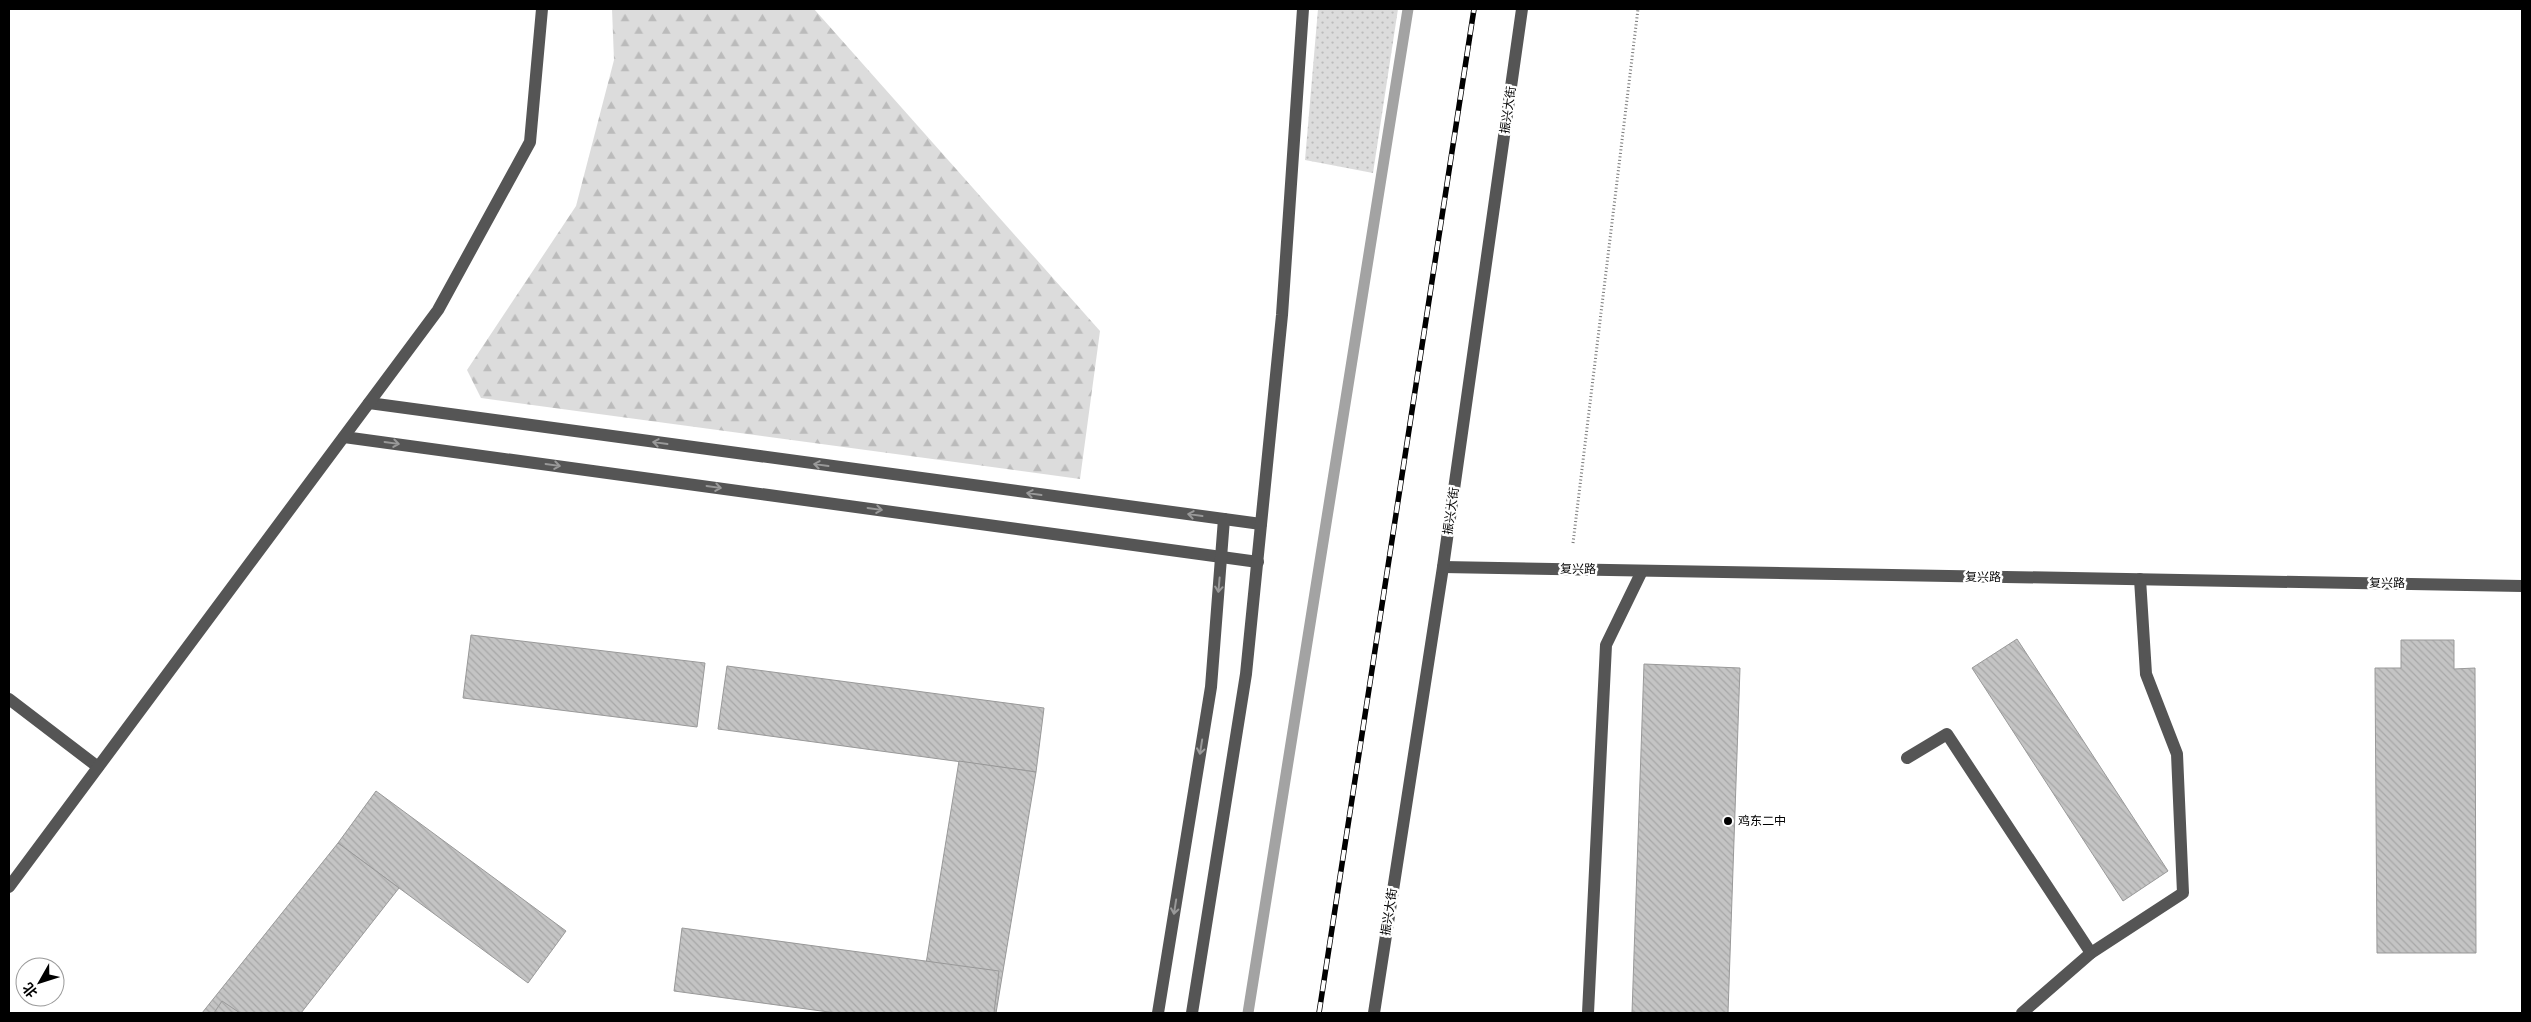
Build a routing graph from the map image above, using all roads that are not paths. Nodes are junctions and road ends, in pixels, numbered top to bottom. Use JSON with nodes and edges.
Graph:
{"nodes":[{"id":1,"x":542,"y":9,"type":"edge"},
{"id":2,"x":1303,"y":9,"type":"edge"},
{"id":3,"x":1522,"y":9,"type":"edge"},
{"id":4,"x":369,"y":403,"type":"junction"},
{"id":5,"x":344,"y":437,"type":"junction"},
{"id":6,"x":1224,"y":519,"type":"junction"},
{"id":7,"x":1261,"y":524,"type":"junction"},
{"id":8,"x":1258,"y":562,"type":"junction"},
{"id":9,"x":1443,"y":567,"type":"junction"},
{"id":10,"x":1642,"y":571,"type":"junction"},
{"id":11,"x":2140,"y":579,"type":"junction"},
{"id":12,"x":2522,"y":586,"type":"edge"},
{"id":13,"x":9,"y":698,"type":"edge"},
{"id":14,"x":1907,"y":758,"type":"dead end"},
{"id":15,"x":98,"y":767,"type":"junction"},
{"id":16,"x":9,"y":887,"type":"edge"},
{"id":17,"x":2091,"y":953,"type":"junction"},
{"id":18,"x":1158,"y":1013,"type":"edge"},
{"id":19,"x":1192,"y":1013,"type":"edge"},
{"id":20,"x":1374,"y":1013,"type":"edge"},
{"id":21,"x":1588,"y":1013,"type":"edge"},
{"id":22,"x":2022,"y":1013,"type":"edge"}],
"edges":[{"from":1,"to":4,"type":"street"},
{"from":2,"to":7,"type":"street"},
{"from":3,"to":9,"type":"street","name":"振兴大街"},
{"from":4,"to":5,"type":"street"},
{"from":6,"to":4,"type":"street","one_way":true},
{"from":5,"to":8,"type":"street","one_way":true},
{"from":5,"to":15,"type":"street"},
{"from":6,"to":7,"type":"street"},
{"from":6,"to":18,"type":"street","one_way":true},
{"from":7,"to":8,"type":"street"},
{"from":8,"to":19,"type":"street"},
{"from":9,"to":10,"type":"street","name":"复兴路"},
{"from":9,"to":20,"type":"street","name":"振兴大街"},
{"from":10,"to":11,"type":"street","name":"复兴路"},
{"from":10,"to":21,"type":"street"},
{"from":11,"to":12,"type":"street","name":"复兴路"},
{"from":11,"to":17,"type":"street"},
{"from":13,"to":15,"type":"street"},
{"from":14,"to":17,"type":"street"},
{"from":15,"to":16,"type":"street"},
{"from":17,"to":22,"type":"street"}]}
